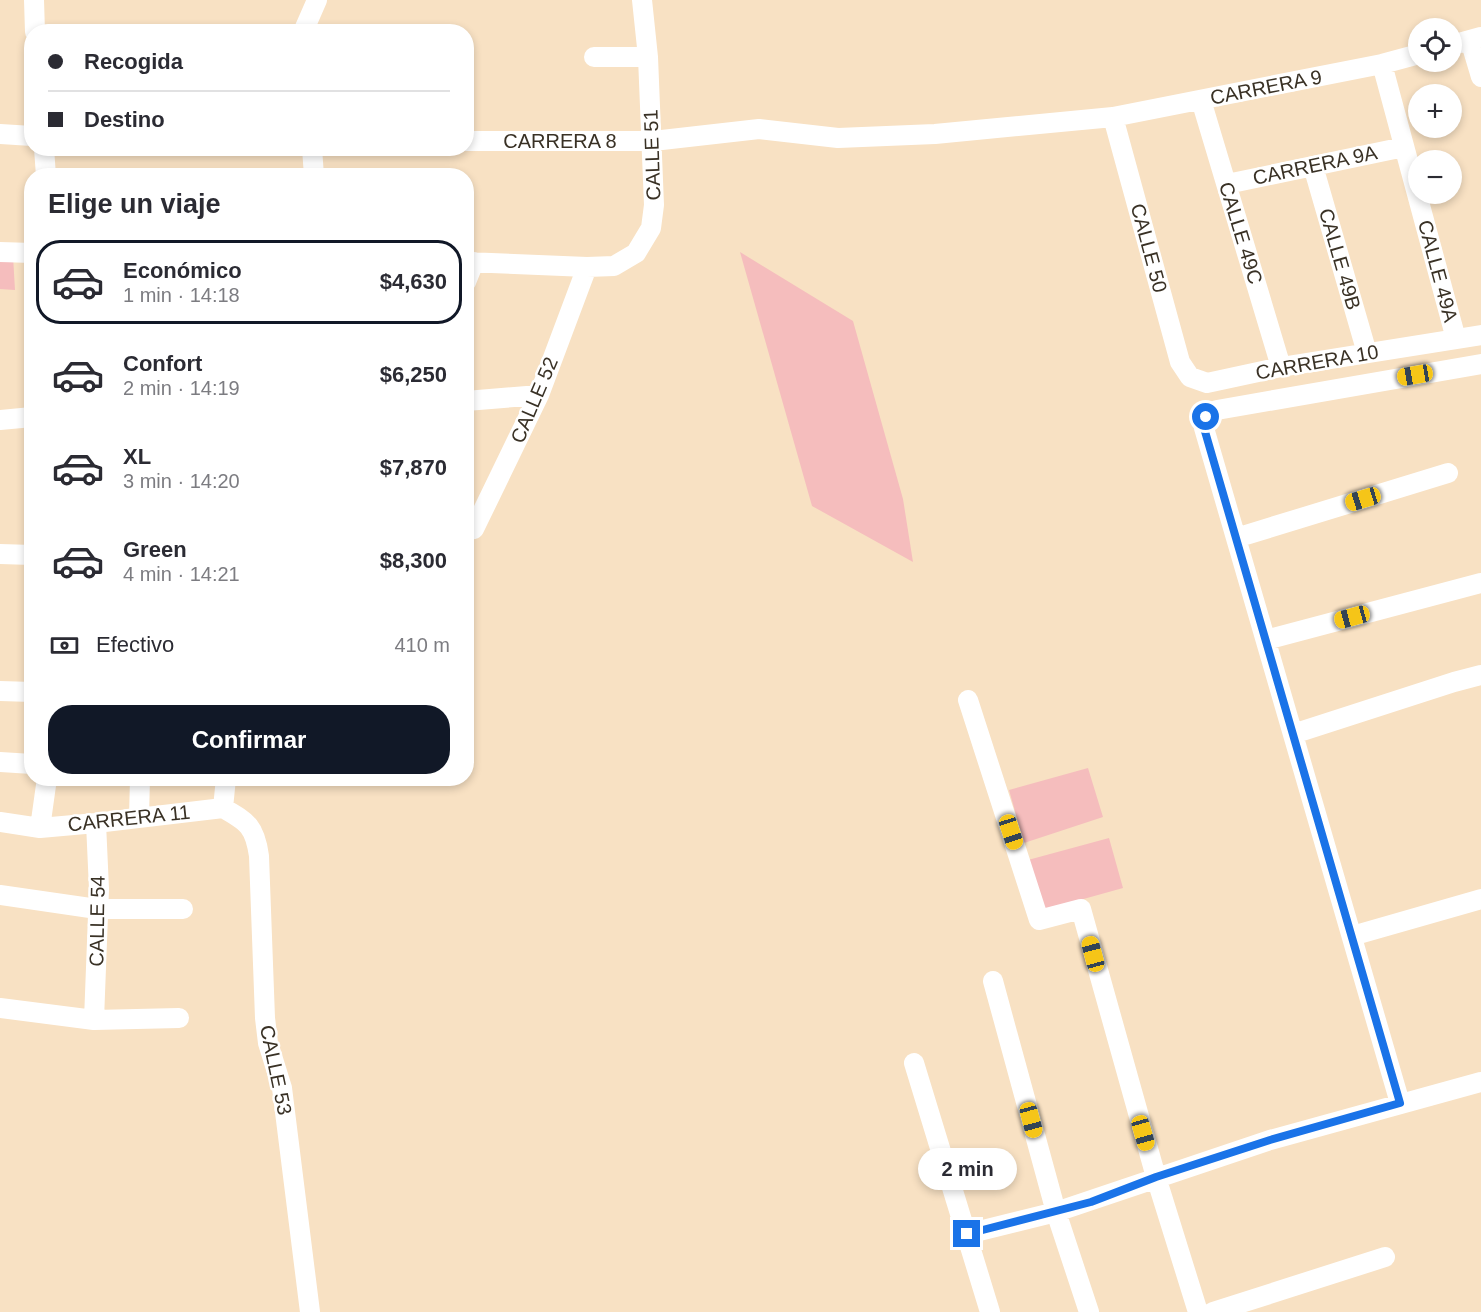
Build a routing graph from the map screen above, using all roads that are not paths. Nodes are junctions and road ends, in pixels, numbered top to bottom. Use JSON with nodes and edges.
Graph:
{"nodes":[{"id":1,"x":34,"y":0,"type":"edge"},
{"id":2,"x":317,"y":0,"type":"edge"},
{"id":3,"x":642,"y":0,"type":"edge"},
{"id":4,"x":35,"y":24,"type":"edge"},
{"id":5,"x":306,"y":24,"type":"edge"},
{"id":6,"x":1468,"y":40,"type":"edge"},
{"id":7,"x":594,"y":57,"type":"dead end"},
{"id":8,"x":648,"y":57,"type":"junction"},
{"id":9,"x":1408,"y":57,"type":"edge"},
{"id":10,"x":1382,"y":64,"type":"junction"},
{"id":11,"x":1481,"y":77,"type":"edge"},
{"id":12,"x":1202,"y":100,"type":"junction"},
{"id":13,"x":1113,"y":117,"type":"junction"},
{"id":14,"x":0,"y":134,"type":"edge"},
{"id":15,"x":24,"y":136,"type":"edge"},
{"id":16,"x":474,"y":141,"type":"edge"},
{"id":17,"x":652,"y":141,"type":"junction"},
{"id":18,"x":1404,"y":147,"type":"junction"},
{"id":19,"x":1313,"y":166,"type":"junction"},
{"id":20,"x":1227,"y":184,"type":"junction"},
{"id":21,"x":0,"y":252,"type":"edge"},
{"id":22,"x":24,"y":253,"type":"edge"},
{"id":23,"x":474,"y":262,"type":"edge"},
{"id":24,"x":587,"y":267,"type":"junction"},
{"id":25,"x":1481,"y":335,"type":"edge"},
{"id":26,"x":1456,"y":339,"type":"junction"},
{"id":27,"x":1367,"y":353,"type":"junction"},
{"id":28,"x":1481,"y":364,"type":"edge"},
{"id":29,"x":1281,"y":367,"type":"junction"},
{"id":30,"x":1190,"y":377,"type":"joint"},
{"id":31,"x":539,"y":395,"type":"junction"},
{"id":32,"x":474,"y":399,"type":"edge"},
{"id":33,"x":24,"y":418,"type":"edge"},
{"id":34,"x":0,"y":420,"type":"edge"},
{"id":35,"x":1448,"y":473,"type":"dead end"},
{"id":36,"x":474,"y":521,"type":"edge"},
{"id":37,"x":1236,"y":538,"type":"junction"},
{"id":38,"x":0,"y":554,"type":"edge"},
{"id":39,"x":24,"y":555,"type":"edge"},
{"id":40,"x":1481,"y":583,"type":"edge"},
{"id":41,"x":1266,"y":640,"type":"junction"},
{"id":42,"x":1481,"y":675,"type":"edge"},
{"id":43,"x":0,"y":691,"type":"edge"},
{"id":44,"x":24,"y":692,"type":"edge"},
{"id":45,"x":968,"y":700,"type":"dead end"},
{"id":46,"x":1293,"y":734,"type":"junction"},
{"id":47,"x":0,"y":762,"type":"edge"},
{"id":48,"x":24,"y":764,"type":"edge"},
{"id":49,"x":46,"y":786,"type":"edge"},
{"id":50,"x":141,"y":786,"type":"edge"},
{"id":51,"x":225,"y":786,"type":"edge"},
{"id":52,"x":223,"y":808,"type":"junction"},
{"id":53,"x":139,"y":817,"type":"junction"},
{"id":54,"x":0,"y":822,"type":"edge"},
{"id":55,"x":96,"y":823,"type":"junction"},
{"id":56,"x":40,"y":828,"type":"junction"},
{"id":57,"x":0,"y":895,"type":"edge"},
{"id":58,"x":1481,"y":899,"type":"edge"},
{"id":59,"x":97,"y":909,"type":"junction"},
{"id":60,"x":183,"y":909,"type":"dead end"},
{"id":61,"x":1352,"y":936,"type":"junction"},
{"id":62,"x":993,"y":981,"type":"dead end"},
{"id":63,"x":0,"y":1008,"type":"edge"},
{"id":64,"x":179,"y":1018,"type":"dead end"},
{"id":65,"x":94,"y":1020,"type":"junction"},
{"id":66,"x":914,"y":1063,"type":"dead end"},
{"id":67,"x":1481,"y":1082,"type":"edge"},
{"id":68,"x":1400,"y":1103,"type":"junction"},
{"id":69,"x":1156,"y":1177,"type":"junction"},
{"id":70,"x":1056,"y":1212,"type":"junction"},
{"id":71,"x":967,"y":1234,"type":"junction"},
{"id":72,"x":1385,"y":1257,"type":"dead end"},
{"id":73,"x":310,"y":1312,"type":"edge"},
{"id":74,"x":990,"y":1312,"type":"edge"},
{"id":75,"x":1089,"y":1312,"type":"edge"},
{"id":76,"x":1198,"y":1312,"type":"edge"},
{"id":77,"x":1213,"y":1312,"type":"edge"}],
"edges":[{"from":1,"to":4,"type":"street"},
{"from":2,"to":5,"type":"street"},
{"from":3,"to":8,"type":"street","name":"CALLE 51"},
{"from":6,"to":11,"type":"street"},
{"from":7,"to":8,"type":"street"},
{"from":8,"to":17,"type":"street","name":"CALLE 51"},
{"from":9,"to":10,"type":"street","name":"CARRERA 9"},
{"from":10,"to":12,"type":"street","name":"CARRERA 9"},
{"from":10,"to":18,"type":"street","name":"CALLE 49A"},
{"from":12,"to":13,"type":"street","name":"CARRERA 9"},
{"from":12,"to":20,"type":"street","name":"CALLE 49C"},
{"from":13,"to":17,"type":"street","name":"CARRERA 9"},
{"from":13,"to":30,"type":"street","name":"CALLE 50"},
{"from":14,"to":15,"type":"street"},
{"from":16,"to":17,"type":"street","name":"CARRERA 8"},
{"from":17,"to":24,"type":"street","name":"CALLE 51"},
{"from":18,"to":19,"type":"street","name":"CARRERA 9A"},
{"from":18,"to":26,"type":"street","name":"CALLE 49A"},
{"from":19,"to":20,"type":"street","name":"CARRERA 9A"},
{"from":19,"to":27,"type":"street","name":"CALLE 49B"},
{"from":20,"to":29,"type":"street","name":"CALLE 49C"},
{"from":21,"to":22,"type":"street"},
{"from":23,"to":24,"type":"street","name":"CALLE 51"},
{"from":24,"to":31,"type":"street","name":"CALLE 52"},
{"from":25,"to":26,"type":"street","name":"CARRERA 10"},
{"from":26,"to":27,"type":"street","name":"CARRERA 10"},
{"from":27,"to":29,"type":"street","name":"CARRERA 10"},
{"from":28,"to":37,"type":"street"},
{"from":29,"to":30,"type":"street","name":"CARRERA 10"},
{"from":31,"to":32,"type":"street"},
{"from":31,"to":36,"type":"street","name":"CALLE 52"},
{"from":33,"to":34,"type":"street"},
{"from":35,"to":37,"type":"street"},
{"from":37,"to":41,"type":"street"},
{"from":38,"to":39,"type":"street"},
{"from":40,"to":41,"type":"street"},
{"from":41,"to":46,"type":"street"},
{"from":42,"to":46,"type":"street"},
{"from":43,"to":44,"type":"street"},
{"from":45,"to":69,"type":"street"},
{"from":46,"to":61,"type":"street"},
{"from":47,"to":48,"type":"street"},
{"from":49,"to":56,"type":"street"},
{"from":50,"to":53,"type":"street"},
{"from":51,"to":52,"type":"street"},
{"from":52,"to":53,"type":"street","name":"CARRERA 11"},
{"from":52,"to":73,"type":"street","name":"CALLE 53"},
{"from":53,"to":55,"type":"street","name":"CARRERA 11"},
{"from":54,"to":56,"type":"street","name":"CARRERA 11"},
{"from":55,"to":56,"type":"street","name":"CARRERA 11"},
{"from":55,"to":59,"type":"street","name":"CALLE 54"},
{"from":57,"to":59,"type":"street"},
{"from":58,"to":61,"type":"street"},
{"from":59,"to":60,"type":"street"},
{"from":59,"to":65,"type":"street","name":"CALLE 54"},
{"from":61,"to":68,"type":"street"},
{"from":62,"to":70,"type":"street"},
{"from":63,"to":65,"type":"street"},
{"from":64,"to":65,"type":"street"},
{"from":66,"to":71,"type":"street"},
{"from":67,"to":68,"type":"street"},
{"from":68,"to":69,"type":"street"},
{"from":69,"to":70,"type":"street"},
{"from":69,"to":76,"type":"street"},
{"from":70,"to":71,"type":"street"},
{"from":70,"to":75,"type":"street"},
{"from":71,"to":74,"type":"street"},
{"from":72,"to":77,"type":"street"}]}
